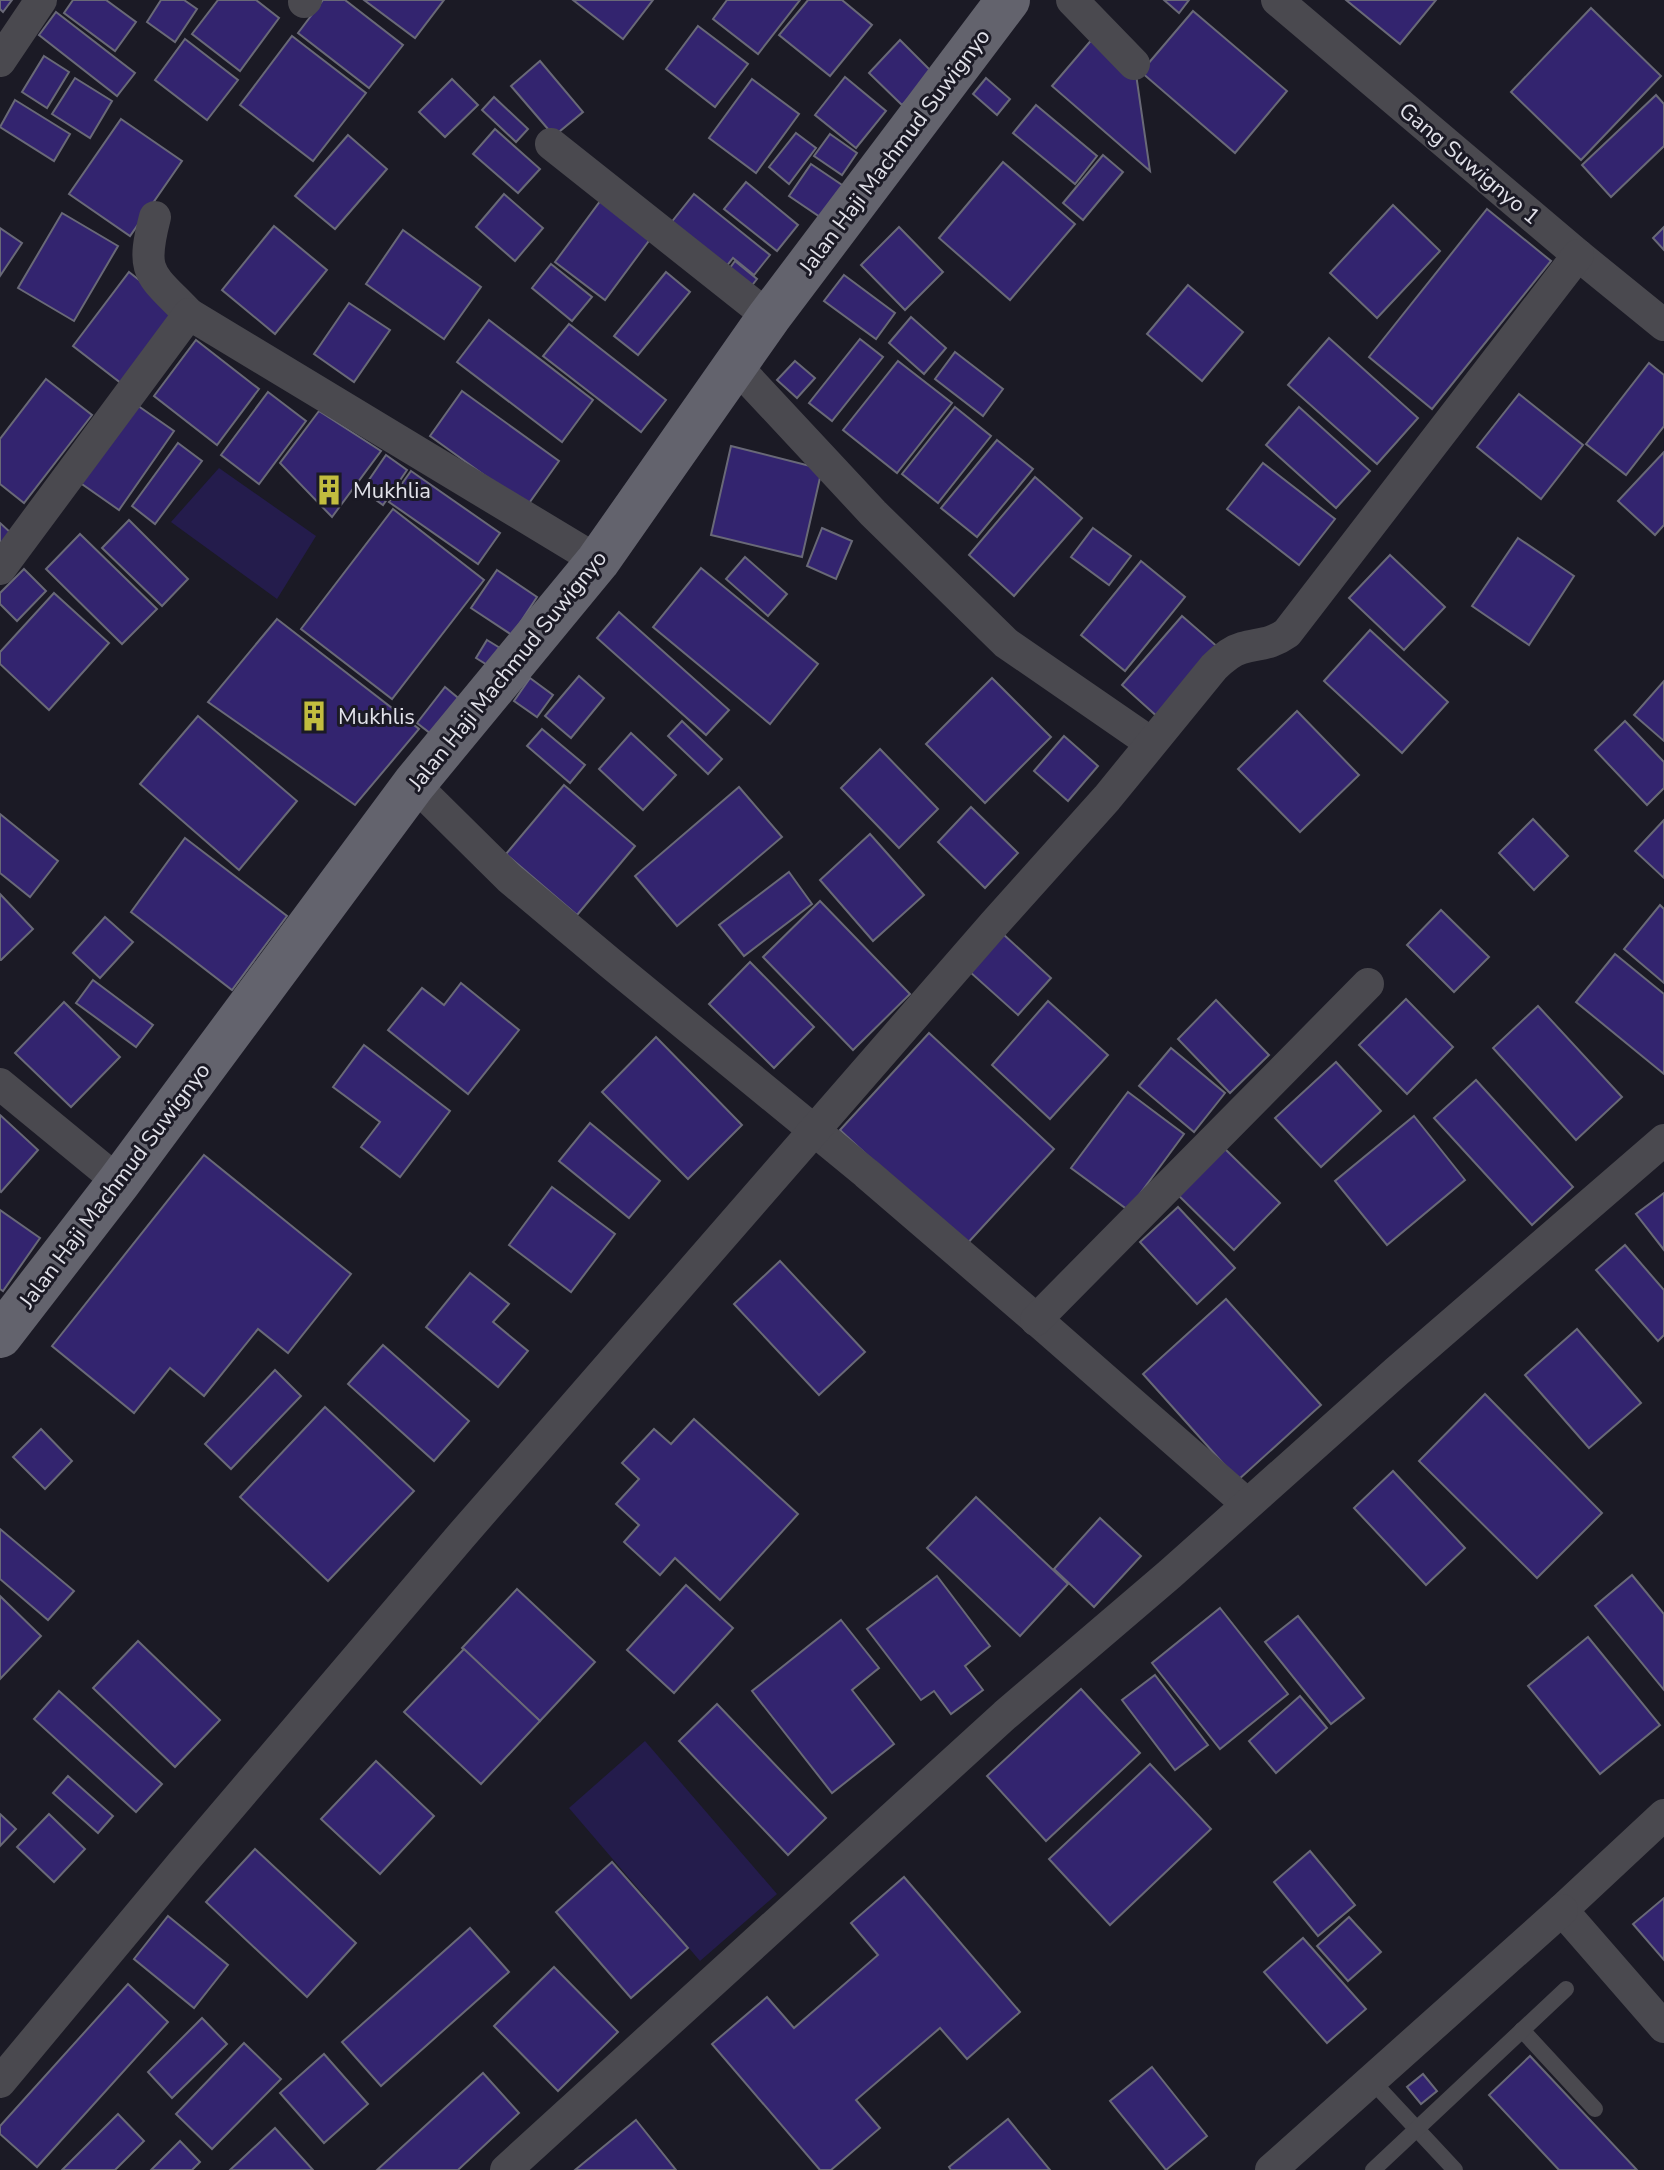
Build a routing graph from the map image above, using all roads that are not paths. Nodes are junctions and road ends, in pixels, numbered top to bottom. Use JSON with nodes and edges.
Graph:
{"nodes":[{"id":1,"x":41,"y":0,"type":"edge"},
{"id":2,"x":1008,"y":0,"type":"edge"},
{"id":3,"x":1072,"y":0,"type":"edge"},
{"id":4,"x":1277,"y":0,"type":"edge"},
{"id":5,"x":0,"y":61,"type":"edge"},
{"id":6,"x":1134,"y":64,"type":"dead end"},
{"id":7,"x":551,"y":144,"type":"dead end"},
{"id":8,"x":155,"y":217,"type":"dead end"},
{"id":9,"x":1578,"y":255,"type":"junction"},
{"id":10,"x":189,"y":314,"type":"junction"},
{"id":11,"x":769,"y":317,"type":"junction"},
{"id":12,"x":1664,"y":325,"type":"edge"},
{"id":13,"x":736,"y":366,"type":"junction"},
{"id":14,"x":598,"y":561,"type":"junction"},
{"id":15,"x":0,"y":569,"type":"edge"},
{"id":16,"x":1151,"y":743,"type":"junction"},
{"id":17,"x":414,"y":784,"type":"junction"},
{"id":18,"x":1368,"y":984,"type":"dead end"},
{"id":19,"x":0,"y":1084,"type":"edge"},
{"id":20,"x":814,"y":1130,"type":"junction"},
{"id":21,"x":1664,"y":1140,"type":"edge"},
{"id":22,"x":119,"y":1182,"type":"junction"},
{"id":23,"x":1036,"y":1320,"type":"junction"},
{"id":24,"x":0,"y":1336,"type":"edge"},
{"id":25,"x":1247,"y":1504,"type":"junction"},
{"id":26,"x":1664,"y":1815,"type":"edge"},
{"id":27,"x":1562,"y":1910,"type":"junction"},
{"id":28,"x":1566,"y":1989,"type":"dead end"},
{"id":29,"x":1664,"y":2027,"type":"edge"},
{"id":30,"x":1522,"y":2030,"type":"junction"},
{"id":31,"x":1372,"y":2081,"type":"junction"},
{"id":32,"x":0,"y":2082,"type":"edge"},
{"id":33,"x":1595,"y":2109,"type":"dead end"},
{"id":34,"x":1417,"y":2129,"type":"junction"},
{"id":35,"x":506,"y":2170,"type":"edge"},
{"id":36,"x":1271,"y":2170,"type":"edge"},
{"id":37,"x":1373,"y":2170,"type":"edge"},
{"id":38,"x":1455,"y":2170,"type":"edge"}],
"edges":[{"from":1,"to":5,"type":"street"},
{"from":2,"to":11,"type":"street","name":"Jalan Haji Machmud Suwignyo"},
{"from":3,"to":6,"type":"street"},
{"from":4,"to":9,"type":"street","name":"Gang Suwignyo 1"},
{"from":7,"to":11,"type":"street"},
{"from":8,"to":10,"type":"street"},
{"from":9,"to":12,"type":"street","name":"Gang Suwignyo 1"},
{"from":9,"to":16,"type":"street"},
{"from":10,"to":14,"type":"street"},
{"from":10,"to":15,"type":"street"},
{"from":11,"to":13,"type":"street","name":"Jalan Haji Machmud Suwignyo"},
{"from":13,"to":14,"type":"street","name":"Jalan Haji Machmud Suwignyo"},
{"from":13,"to":16,"type":"street"},
{"from":14,"to":17,"type":"street","name":"Jalan Haji Machmud Suwignyo"},
{"from":16,"to":20,"type":"street"},
{"from":17,"to":20,"type":"street"},
{"from":17,"to":22,"type":"street","name":"Jalan Haji Machmud Suwignyo"},
{"from":18,"to":23,"type":"street"},
{"from":19,"to":22,"type":"street"},
{"from":20,"to":23,"type":"street"},
{"from":20,"to":32,"type":"street"},
{"from":21,"to":25,"type":"street"},
{"from":22,"to":24,"type":"street","name":"Jalan Haji Machmud Suwignyo"},
{"from":23,"to":25,"type":"street"},
{"from":25,"to":35,"type":"street"},
{"from":26,"to":27,"type":"street"},
{"from":27,"to":29,"type":"street"},
{"from":27,"to":31,"type":"street"},
{"from":28,"to":30,"type":"lane"},
{"from":30,"to":33,"type":"lane"},
{"from":30,"to":34,"type":"lane"},
{"from":31,"to":34,"type":"lane"},
{"from":31,"to":36,"type":"street"},
{"from":34,"to":37,"type":"lane"},
{"from":34,"to":38,"type":"lane"}]}
